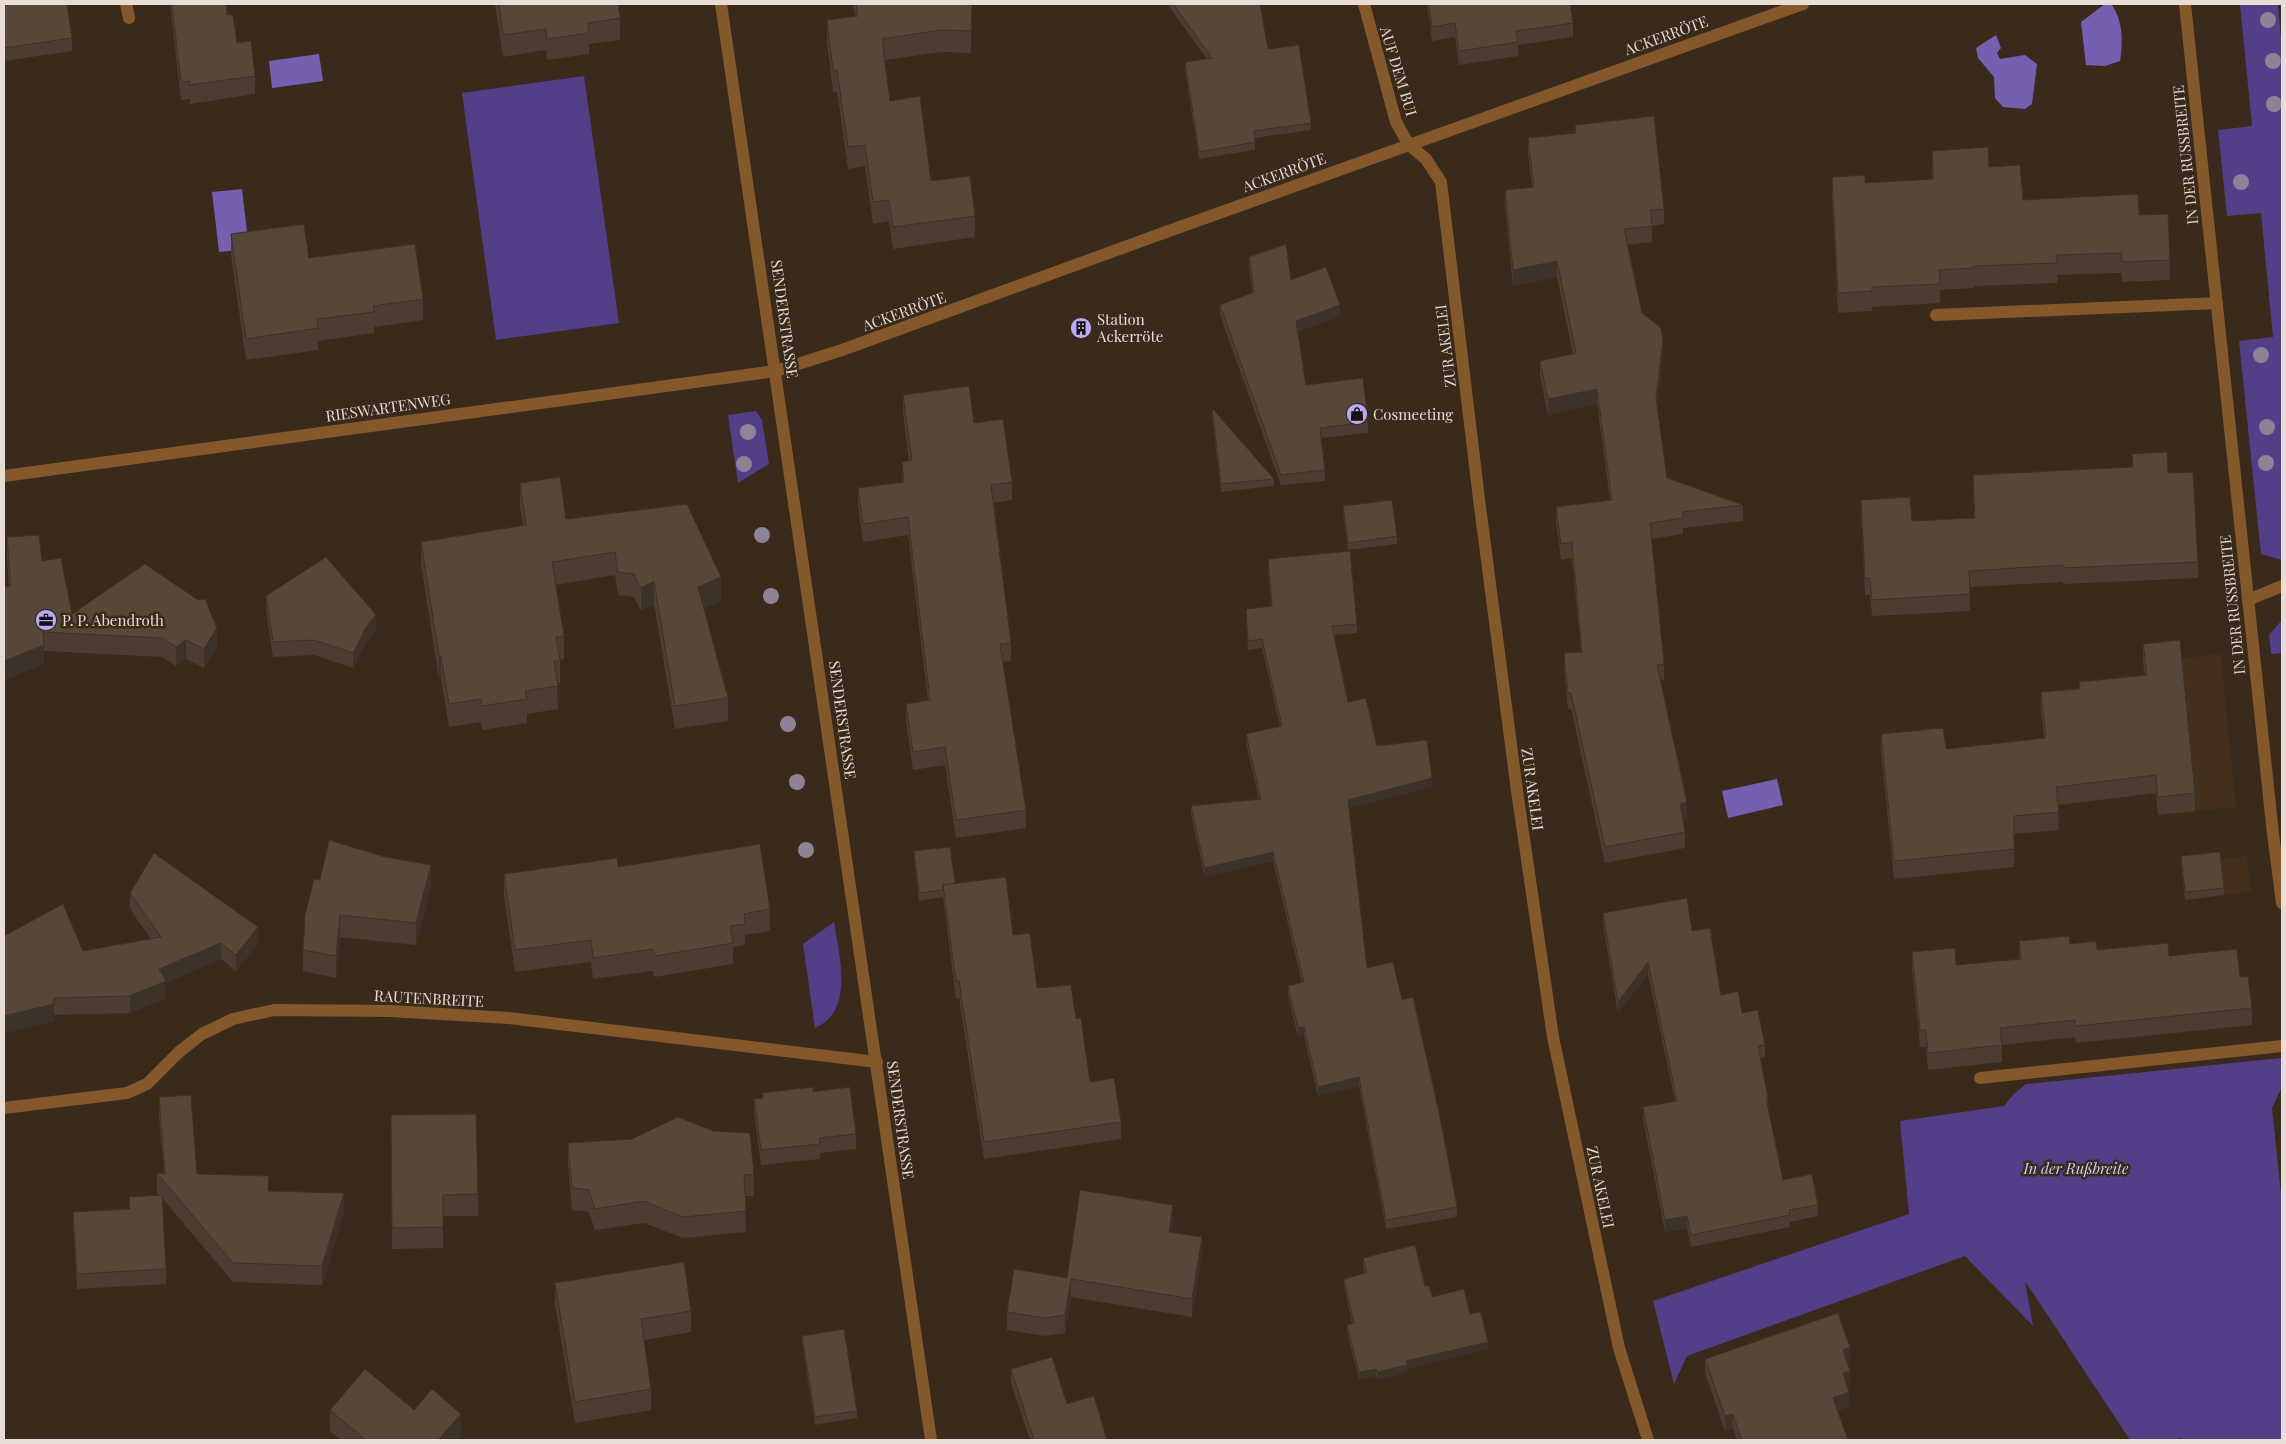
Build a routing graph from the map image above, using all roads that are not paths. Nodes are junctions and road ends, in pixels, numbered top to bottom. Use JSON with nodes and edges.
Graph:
{"nodes":[{"id":1,"x":126,"y":4,"type":"edge"},
{"id":2,"x":721,"y":4,"type":"edge"},
{"id":3,"x":1364,"y":4,"type":"edge"},
{"id":4,"x":1803,"y":4,"type":"edge"},
{"id":5,"x":2185,"y":4,"type":"edge"},
{"id":6,"x":129,"y":18,"type":"dead end"},
{"id":7,"x":1409,"y":145,"type":"junction"},
{"id":8,"x":2217,"y":303,"type":"junction"},
{"id":9,"x":1936,"y":315,"type":"dead end"},
{"id":10,"x":776,"y":370,"type":"junction"},
{"id":11,"x":4,"y":476,"type":"edge"},
{"id":12,"x":2282,"y":586,"type":"edge"},
{"id":13,"x":2248,"y":600,"type":"junction"},
{"id":14,"x":2282,"y":903,"type":"edge"},
{"id":15,"x":2282,"y":1046,"type":"edge"},
{"id":16,"x":877,"y":1062,"type":"junction"},
{"id":17,"x":1980,"y":1078,"type":"dead end"},
{"id":18,"x":4,"y":1108,"type":"edge"},
{"id":19,"x":931,"y":1440,"type":"edge"},
{"id":20,"x":1648,"y":1440,"type":"edge"}],
"edges":[{"from":1,"to":6,"type":"street"},
{"from":2,"to":10,"type":"street","name":"SENDERSTRASSE"},
{"from":3,"to":7,"type":"street","name":"AUF DEM BUI"},
{"from":4,"to":7,"type":"street","name":"ACKERRÖTE"},
{"from":5,"to":8,"type":"street","name":"IN DER RUSSBREITE"},
{"from":7,"to":10,"type":"street","name":"ACKERRÖTE"},
{"from":7,"to":20,"type":"street","name":"ZUR AKELEI"},
{"from":8,"to":9,"type":"street"},
{"from":8,"to":13,"type":"street","name":"IN DER RUSSBREITE"},
{"from":10,"to":11,"type":"street","name":"RIESWARTENWEG"},
{"from":10,"to":16,"type":"street","name":"SENDERSTRASSE"},
{"from":12,"to":13,"type":"street"},
{"from":13,"to":14,"type":"street","name":"IN DER RUSSBREITE"},
{"from":15,"to":17,"type":"street"},
{"from":16,"to":18,"type":"street","name":"RAUTENBREITE"},
{"from":16,"to":19,"type":"street","name":"SENDERSTRASSE"}]}
